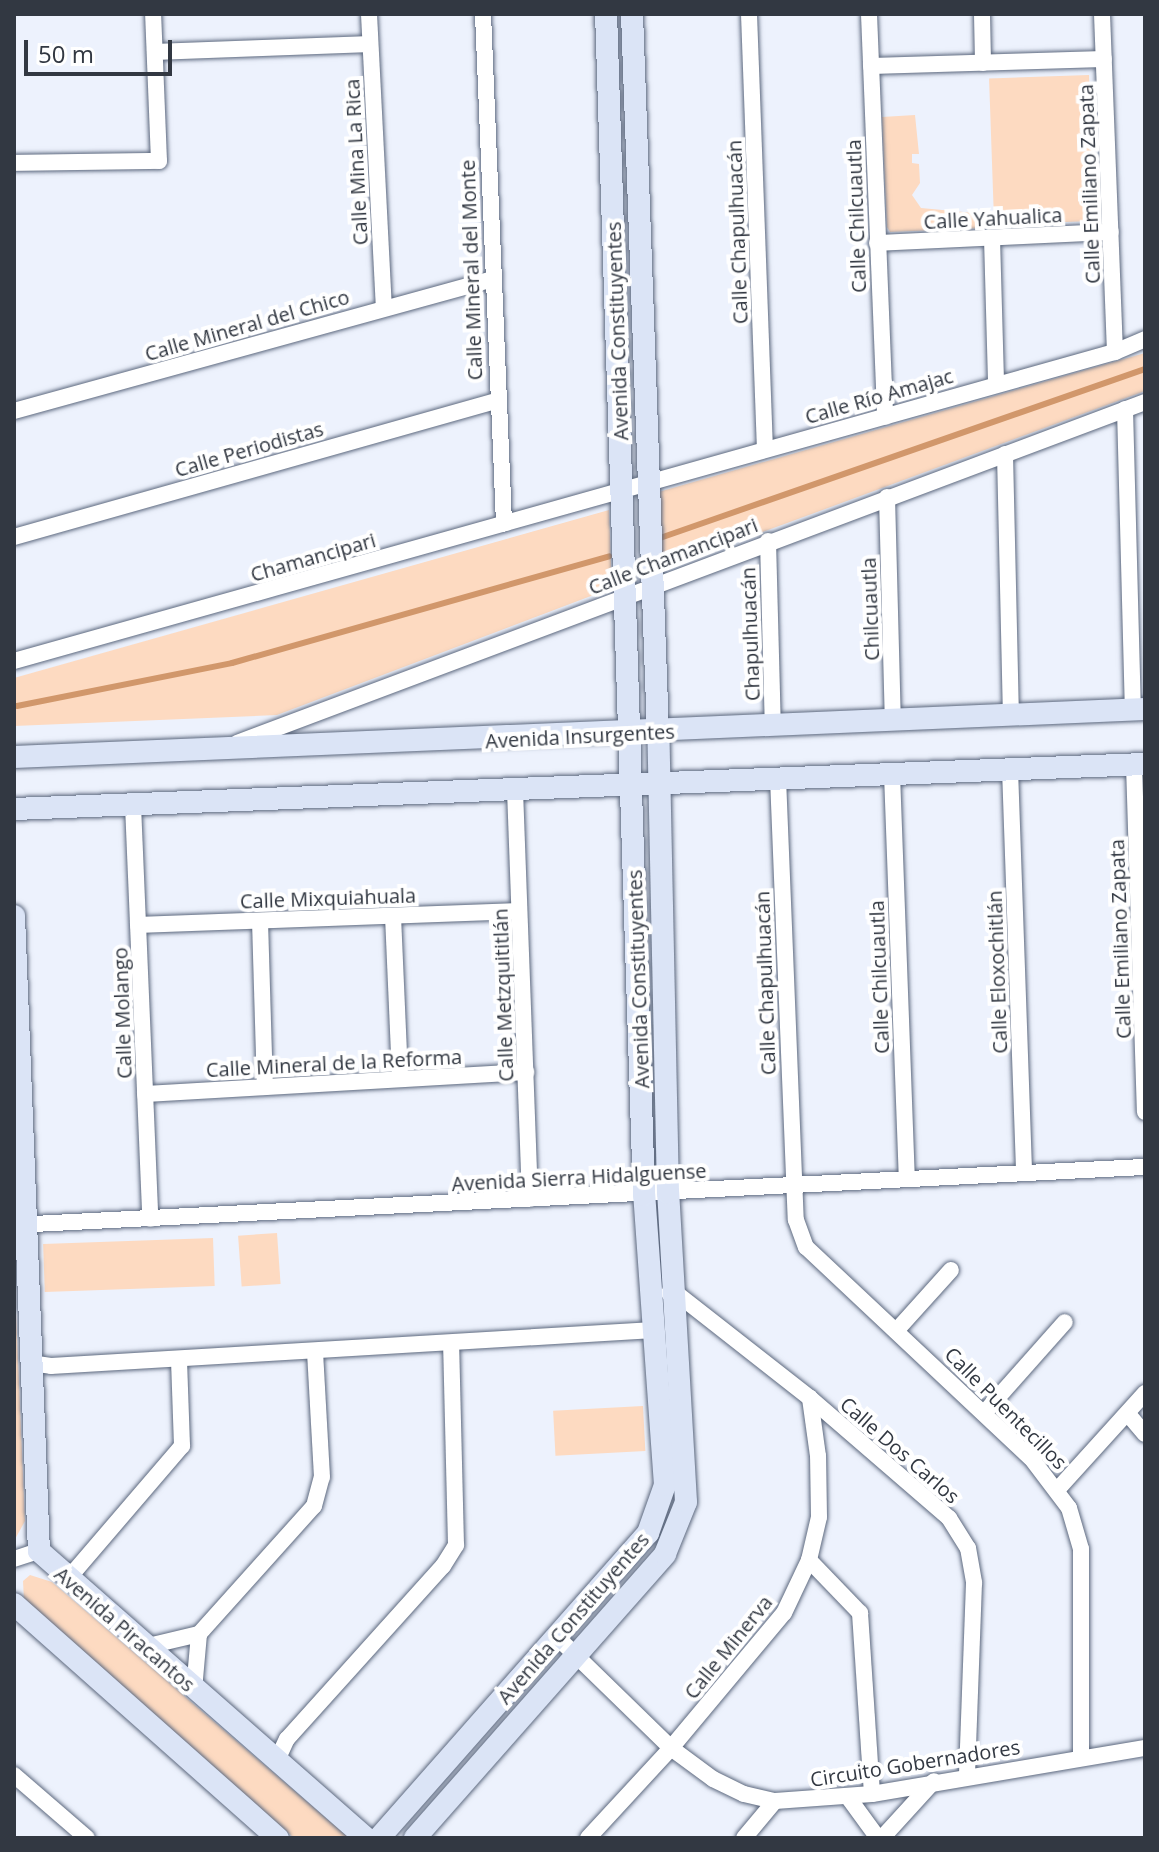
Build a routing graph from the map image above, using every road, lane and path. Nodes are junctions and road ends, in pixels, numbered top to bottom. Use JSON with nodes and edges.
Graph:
{"nodes":[{"id":1,"x":153,"y":14,"type":"edge"},
{"id":2,"x":369,"y":14,"type":"edge"},
{"id":3,"x":483,"y":14,"type":"edge"},
{"id":4,"x":606,"y":14,"type":"edge"},
{"id":5,"x":632,"y":14,"type":"edge"},
{"id":6,"x":749,"y":14,"type":"edge"},
{"id":7,"x":869,"y":14,"type":"edge"},
{"id":8,"x":982,"y":14,"type":"edge"},
{"id":9,"x":1102,"y":14,"type":"edge"},
{"id":10,"x":370,"y":44,"type":"junction"},
{"id":11,"x":155,"y":52,"type":"junction"},
{"id":12,"x":1104,"y":59,"type":"junction"},
{"id":13,"x":983,"y":63,"type":"junction"},
{"id":14,"x":871,"y":66,"type":"junction"},
{"id":15,"x":14,"y":163,"type":"edge"},
{"id":16,"x":611,"y":166,"type":"junction"},
{"id":17,"x":637,"y":166,"type":"junction"},
{"id":18,"x":1111,"y":232,"type":"junction"},
{"id":19,"x":992,"y":238,"type":"junction"},
{"id":20,"x":877,"y":243,"type":"junction"},
{"id":21,"x":492,"y":279,"type":"junction"},
{"id":22,"x":384,"y":307,"type":"junction"},
{"id":23,"x":1145,"y":339,"type":"edge"},
{"id":24,"x":1115,"y":352,"type":"junction"},
{"id":25,"x":996,"y":383,"type":"junction"},
{"id":26,"x":496,"y":401,"type":"junction"},
{"id":27,"x":1145,"y":402,"type":"edge"},
{"id":28,"x":1125,"y":409,"type":"junction"},
{"id":29,"x":14,"y":411,"type":"edge"},
{"id":30,"x":885,"y":417,"type":"junction"},
{"id":31,"x":765,"y":449,"type":"junction"},
{"id":32,"x":1005,"y":454,"type":"junction"},
{"id":33,"x":648,"y":483,"type":"junction"},
{"id":34,"x":623,"y":490,"type":"junction"},
{"id":35,"x":887,"y":497,"type":"junction"},
{"id":36,"x":504,"y":524,"type":"junction"},
{"id":37,"x":14,"y":537,"type":"edge"},
{"id":38,"x":768,"y":541,"type":"junction"},
{"id":39,"x":652,"y":585,"type":"junction"},
{"id":40,"x":627,"y":594,"type":"junction"},
{"id":41,"x":14,"y":661,"type":"edge"},
{"id":42,"x":1139,"y":710,"type":"edge"},
{"id":43,"x":1011,"y":714,"type":"junction"},
{"id":44,"x":893,"y":720,"type":"junction"},
{"id":45,"x":773,"y":726,"type":"junction"},
{"id":46,"x":658,"y":733,"type":"junction"},
{"id":47,"x":632,"y":734,"type":"junction"},
{"id":48,"x":216,"y":751,"type":"junction"},
{"id":49,"x":14,"y":757,"type":"edge"},
{"id":50,"x":1140,"y":765,"type":"edge"},
{"id":51,"x":1010,"y":769,"type":"junction"},
{"id":52,"x":892,"y":774,"type":"junction"},
{"id":53,"x":778,"y":778,"type":"junction"},
{"id":54,"x":660,"y":784,"type":"junction"},
{"id":55,"x":633,"y":785,"type":"junction"},
{"id":56,"x":515,"y":790,"type":"junction"},
{"id":57,"x":133,"y":805,"type":"junction"},
{"id":58,"x":14,"y":809,"type":"edge"},
{"id":59,"x":519,"y":911,"type":"junction"},
{"id":60,"x":14,"y":916,"type":"edge"},
{"id":61,"x":393,"y":916,"type":"junction"},
{"id":62,"x":260,"y":921,"type":"junction"},
{"id":63,"x":138,"y":925,"type":"junction"},
{"id":64,"x":526,"y":1072,"type":"junction"},
{"id":65,"x":400,"y":1079,"type":"junction"},
{"id":66,"x":265,"y":1087,"type":"junction"},
{"id":67,"x":145,"y":1094,"type":"junction"},
{"id":68,"x":1145,"y":1112,"type":"edge"},
{"id":69,"x":1145,"y":1167,"type":"edge"},
{"id":70,"x":1024,"y":1172,"type":"junction"},
{"id":71,"x":907,"y":1178,"type":"junction"},
{"id":72,"x":792,"y":1186,"type":"junction"},
{"id":73,"x":668,"y":1193,"type":"junction"},
{"id":74,"x":644,"y":1195,"type":"junction"},
{"id":75,"x":530,"y":1199,"type":"junction"},
{"id":76,"x":150,"y":1219,"type":"junction"},
{"id":77,"x":20,"y":1225,"type":"edge"},
{"id":78,"x":951,"y":1270,"type":"dead end"},
{"id":79,"x":651,"y":1291,"type":"junction"},
{"id":80,"x":676,"y":1293,"type":"junction"},
{"id":81,"x":1065,"y":1322,"type":"dead end"},
{"id":82,"x":654,"y":1330,"type":"junction"},
{"id":83,"x":896,"y":1331,"type":"junction"},
{"id":84,"x":451,"y":1344,"type":"junction"},
{"id":85,"x":315,"y":1352,"type":"junction"},
{"id":86,"x":179,"y":1359,"type":"junction"},
{"id":87,"x":30,"y":1363,"type":"junction"},
{"id":88,"x":1145,"y":1393,"type":"edge"},
{"id":89,"x":810,"y":1398,"type":"junction"},
{"id":90,"x":985,"y":1412,"type":"junction"},
{"id":91,"x":1128,"y":1414,"type":"junction"},
{"id":92,"x":1145,"y":1434,"type":"edge"},
{"id":93,"x":1058,"y":1489,"type":"junction"},
{"id":94,"x":39,"y":1551,"type":"junction"},
{"id":95,"x":14,"y":1559,"type":"edge"},
{"id":96,"x":809,"y":1560,"type":"junction"},
{"id":97,"x":67,"y":1580,"type":"junction"},
{"id":98,"x":14,"y":1604,"type":"edge"},
{"id":99,"x":199,"y":1634,"type":"junction"},
{"id":100,"x":558,"y":1638,"type":"junction"},
{"id":101,"x":144,"y":1647,"type":"junction"},
{"id":102,"x":576,"y":1657,"type":"junction"},
{"id":103,"x":194,"y":1690,"type":"junction"},
{"id":104,"x":671,"y":1748,"type":"junction"},
{"id":105,"x":1145,"y":1748,"type":"edge"},
{"id":106,"x":1081,"y":1757,"type":"junction"},
{"id":107,"x":278,"y":1758,"type":"junction"},
{"id":108,"x":14,"y":1775,"type":"edge"},
{"id":109,"x":967,"y":1775,"type":"junction"},
{"id":110,"x":934,"y":1781,"type":"junction"},
{"id":111,"x":872,"y":1794,"type":"junction"},
{"id":112,"x":848,"y":1797,"type":"junction"},
{"id":113,"x":775,"y":1801,"type":"junction"},
{"id":114,"x":87,"y":1838,"type":"edge"},
{"id":115,"x":278,"y":1838,"type":"edge"},
{"id":116,"x":366,"y":1838,"type":"edge"},
{"id":117,"x":379,"y":1838,"type":"edge"},
{"id":118,"x":415,"y":1838,"type":"edge"},
{"id":119,"x":588,"y":1838,"type":"edge"},
{"id":120,"x":744,"y":1838,"type":"edge"},
{"id":121,"x":880,"y":1838,"type":"edge"}],
"edges":[{"from":1,"to":11,"type":"street"},
{"from":2,"to":10,"type":"street","name":"Calle Mina La Rica"},
{"from":3,"to":21,"type":"street","name":"Calle Mineral del Monte"},
{"from":4,"to":16,"type":"street","name":"Avenida Constituyentes"},
{"from":5,"to":17,"type":"street","name":"Avenida Constituyentes"},
{"from":6,"to":31,"type":"street","name":"Calle Chapulhuacán"},
{"from":7,"to":14,"type":"street","name":"Calle Chilcuautla"},
{"from":8,"to":13,"type":"street"},
{"from":9,"to":12,"type":"street","name":"Calle Emiliano Zapata"},
{"from":10,"to":11,"type":"street"},
{"from":10,"to":22,"type":"street","name":"Calle Mina La Rica"},
{"from":11,"to":15,"type":"street"},
{"from":12,"to":13,"type":"street"},
{"from":12,"to":18,"type":"street","name":"Calle Emiliano Zapata"},
{"from":13,"to":14,"type":"street"},
{"from":14,"to":20,"type":"street","name":"Calle Chilcuautla"},
{"from":16,"to":17,"type":"street"},
{"from":16,"to":34,"type":"street","name":"Avenida Constituyentes"},
{"from":17,"to":33,"type":"street","name":"Avenida Constituyentes"},
{"from":18,"to":19,"type":"street","name":"Calle Yahualica"},
{"from":18,"to":24,"type":"street","name":"Calle Emiliano Zapata"},
{"from":19,"to":20,"type":"street","name":"Calle Yahualica"},
{"from":19,"to":25,"type":"street"},
{"from":20,"to":30,"type":"street","name":"Calle Chilcuautla"},
{"from":21,"to":22,"type":"street","name":"Calle Mineral del Chico"},
{"from":21,"to":26,"type":"street","name":"Calle Mineral del Monte"},
{"from":22,"to":29,"type":"street","name":"Calle Mineral del Chico"},
{"from":23,"to":24,"type":"street","name":"Calle Río Amajac"},
{"from":24,"to":25,"type":"street","name":"Calle Río Amajac"},
{"from":25,"to":30,"type":"street","name":"Calle Río Amajac"},
{"from":26,"to":36,"type":"street","name":"Calle Mineral del Monte"},
{"from":26,"to":37,"type":"street","name":"Calle Periodistas"},
{"from":27,"to":28,"type":"street","name":"Calle Chamancipari"},
{"from":28,"to":32,"type":"street","name":"Calle Chamancipari"},
{"from":28,"to":42,"type":"street"},
{"from":30,"to":31,"type":"street","name":"Calle Río Amajac"},
{"from":31,"to":33,"type":"street","name":"Calle Río Amajac"},
{"from":32,"to":35,"type":"street","name":"Calle Chamancipari"},
{"from":32,"to":43,"type":"street"},
{"from":33,"to":34,"type":"street","name":"Calle Río Amajac"},
{"from":33,"to":39,"type":"street","name":"Avenida Constituyentes"},
{"from":34,"to":36,"type":"street","name":"Chamancipari"},
{"from":34,"to":40,"type":"street","name":"Avenida Constituyentes"},
{"from":35,"to":38,"type":"street","name":"Calle Chamancipari"},
{"from":35,"to":44,"type":"street","name":"Chilcuautla"},
{"from":36,"to":41,"type":"street","name":"Chamancipari"},
{"from":38,"to":39,"type":"street","name":"Calle Chamancipari"},
{"from":38,"to":45,"type":"street","name":"Chapulhuacán"},
{"from":39,"to":40,"type":"street","name":"Calle Chamancipari"},
{"from":39,"to":46,"type":"street","name":"Avenida Constituyentes"},
{"from":40,"to":47,"type":"street","name":"Avenida Constituyentes"},
{"from":40,"to":48,"type":"street","name":"Calle Chamancipari"},
{"from":42,"to":43,"type":"street","name":"Avenida Insurgentes"},
{"from":43,"to":44,"type":"street","name":"Avenida Insurgentes"},
{"from":44,"to":45,"type":"street","name":"Avenida Insurgentes"},
{"from":45,"to":46,"type":"street","name":"Avenida Insurgentes"},
{"from":46,"to":47,"type":"street","name":"Avenida Insurgentes"},
{"from":46,"to":54,"type":"street","name":"Avenida Constituyentes"},
{"from":47,"to":48,"type":"street","name":"Avenida Insurgentes"},
{"from":47,"to":55,"type":"street","name":"Avenida Constituyentes"},
{"from":48,"to":49,"type":"street","name":"Avenida Insurgentes"},
{"from":50,"to":51,"type":"street"},
{"from":50,"to":68,"type":"street","name":"Calle Emiliano Zapata"},
{"from":51,"to":52,"type":"street"},
{"from":51,"to":70,"type":"street","name":"Calle Eloxochitlán"},
{"from":52,"to":53,"type":"street"},
{"from":52,"to":71,"type":"street","name":"Calle Chilcuautla"},
{"from":53,"to":54,"type":"street"},
{"from":53,"to":72,"type":"street","name":"Calle Chapulhuacán"},
{"from":54,"to":55,"type":"street"},
{"from":54,"to":73,"type":"street","name":"Avenida Constituyentes"},
{"from":55,"to":56,"type":"street"},
{"from":55,"to":74,"type":"street","name":"Avenida Constituyentes"},
{"from":56,"to":57,"type":"street"},
{"from":56,"to":59,"type":"street","name":"Calle Metzquititlán"},
{"from":57,"to":58,"type":"street"},
{"from":57,"to":63,"type":"street","name":"Calle Molango"},
{"from":59,"to":61,"type":"street","name":"Calle Mixquiahuala"},
{"from":59,"to":64,"type":"street","name":"Calle Metzquititlán"},
{"from":60,"to":77,"type":"street","name":"Avenida Piracantos"},
{"from":61,"to":62,"type":"street","name":"Calle Mixquiahuala"},
{"from":61,"to":65,"type":"street"},
{"from":62,"to":63,"type":"street","name":"Calle Mixquiahuala"},
{"from":62,"to":66,"type":"street"},
{"from":63,"to":67,"type":"street","name":"Calle Molango"},
{"from":64,"to":65,"type":"street","name":"Calle Mineral de la Reforma"},
{"from":64,"to":75,"type":"street","name":"Calle Metzquititlán"},
{"from":65,"to":66,"type":"street","name":"Calle Mineral de la Reforma"},
{"from":66,"to":67,"type":"street","name":"Calle Mineral de la Reforma"},
{"from":67,"to":76,"type":"street","name":"Calle Molango"},
{"from":69,"to":70,"type":"street","name":"Avenida Sierra Hidalguense"},
{"from":70,"to":71,"type":"street","name":"Avenida Sierra Hidalguense"},
{"from":71,"to":72,"type":"street","name":"Avenida Sierra Hidalguense"},
{"from":72,"to":73,"type":"street","name":"Avenida Sierra Hidalguense"},
{"from":72,"to":83,"type":"street","name":"Calle Puentecillos"},
{"from":73,"to":74,"type":"street","name":"Avenida Sierra Hidalguense"},
{"from":73,"to":80,"type":"street","name":"Avenida Constituyentes"},
{"from":74,"to":75,"type":"street","name":"Avenida Sierra Hidalguense"},
{"from":74,"to":79,"type":"street","name":"Avenida Constituyentes"},
{"from":75,"to":76,"type":"street","name":"Avenida Sierra Hidalguense"},
{"from":76,"to":77,"type":"street","name":"Avenida Sierra Hidalguense"},
{"from":77,"to":87,"type":"street","name":"Avenida Piracantos"},
{"from":78,"to":83,"type":"street"},
{"from":79,"to":80,"type":"street"},
{"from":79,"to":82,"type":"street","name":"Avenida Constituyentes"},
{"from":80,"to":89,"type":"street","name":"Calle Dos Carlos"},
{"from":80,"to":102,"type":"street","name":"Avenida Constituyentes"},
{"from":81,"to":90,"type":"street"},
{"from":82,"to":84,"type":"street"},
{"from":82,"to":100,"type":"street","name":"Avenida Constituyentes"},
{"from":83,"to":90,"type":"street","name":"Calle Puentecillos"},
{"from":84,"to":85,"type":"street"},
{"from":84,"to":107,"type":"street"},
{"from":85,"to":86,"type":"street"},
{"from":85,"to":99,"type":"street"},
{"from":86,"to":87,"type":"street"},
{"from":86,"to":97,"type":"street"},
{"from":87,"to":94,"type":"street","name":"Avenida Piracantos"},
{"from":88,"to":91,"type":"street"},
{"from":89,"to":96,"type":"street","name":"Calle Minerva"},
{"from":89,"to":109,"type":"street","name":"Calle Dos Carlos"},
{"from":90,"to":93,"type":"street","name":"Calle Puentecillos"},
{"from":91,"to":92,"type":"street"},
{"from":91,"to":93,"type":"street"},
{"from":93,"to":106,"type":"street","name":"Calle Puentecillos"},
{"from":94,"to":95,"type":"street"},
{"from":94,"to":97,"type":"street","name":"Avenida Piracantos"},
{"from":96,"to":104,"type":"street","name":"Calle Minerva"},
{"from":96,"to":111,"type":"street"},
{"from":97,"to":101,"type":"street","name":"Avenida Piracantos"},
{"from":98,"to":115,"type":"street"},
{"from":99,"to":101,"type":"street"},
{"from":99,"to":103,"type":"street"},
{"from":100,"to":102,"type":"street","name":"Circuito Gobernadores"},
{"from":100,"to":117,"type":"street","name":"Avenida Constituyentes"},
{"from":101,"to":103,"type":"street","name":"Avenida Piracantos"},
{"from":102,"to":104,"type":"street","name":"Circuito Gobernadores"},
{"from":102,"to":118,"type":"street","name":"Avenida Constituyentes"},
{"from":103,"to":107,"type":"street","name":"Avenida Piracantos"},
{"from":104,"to":113,"type":"street","name":"Circuito Gobernadores"},
{"from":104,"to":119,"type":"street","name":"Calle Minerva"},
{"from":105,"to":106,"type":"street","name":"Circuito Gobernadores"},
{"from":106,"to":109,"type":"street","name":"Circuito Gobernadores"},
{"from":107,"to":116,"type":"street","name":"Avenida Piracantos"},
{"from":108,"to":114,"type":"street"},
{"from":109,"to":110,"type":"street","name":"Circuito Gobernadores"},
{"from":110,"to":111,"type":"street","name":"Circuito Gobernadores"},
{"from":110,"to":121,"type":"street"},
{"from":111,"to":112,"type":"street","name":"Circuito Gobernadores"},
{"from":112,"to":113,"type":"street","name":"Circuito Gobernadores"},
{"from":112,"to":121,"type":"street"},
{"from":113,"to":120,"type":"street"}]}
